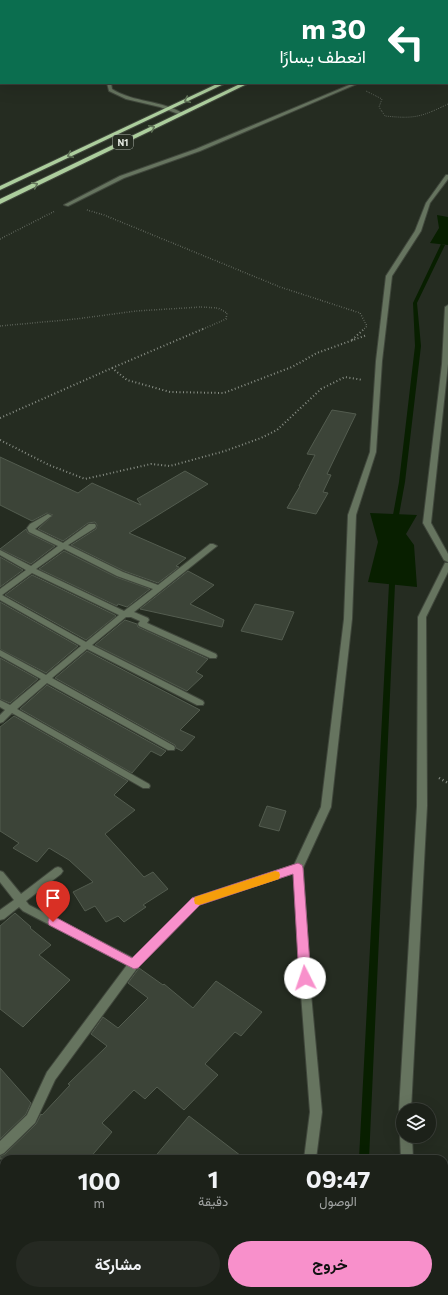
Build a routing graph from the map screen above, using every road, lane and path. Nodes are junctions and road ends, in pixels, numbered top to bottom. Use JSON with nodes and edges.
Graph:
{"nodes":[{"id":1,"x":109,"y":84,"type":"edge"},
{"id":2,"x":220,"y":84,"type":"edge"},
{"id":3,"x":244,"y":84,"type":"edge"},
{"id":4,"x":355,"y":84,"type":"edge"},
{"id":5,"x":350,"y":86,"type":"junction"},
{"id":6,"x":448,"y":104,"type":"edge"},
{"id":7,"x":168,"y":108,"type":"junction"},
{"id":8,"x":182,"y":114,"type":"junction"},
{"id":9,"x":448,"y":176,"type":"edge"},
{"id":10,"x":0,"y":188,"type":"edge"},
{"id":11,"x":0,"y":202,"type":"edge"},
{"id":12,"x":66,"y":205,"type":"junction"},
{"id":13,"x":0,"y":239,"type":"edge"},
{"id":14,"x":448,"y":307,"type":"edge"},
{"id":15,"x":0,"y":326,"type":"edge"},
{"id":16,"x":382,"y":331,"type":"junction"},
{"id":17,"x":352,"y":340,"type":"junction"},
{"id":18,"x":112,"y":368,"type":"junction"},
{"id":19,"x":378,"y":381,"type":"junction"},
{"id":20,"x":0,"y":418,"type":"edge"},
{"id":21,"x":0,"y":440,"type":"edge"},
{"id":22,"x":48,"y":516,"type":"dead end"},
{"id":23,"x":92,"y":526,"type":"dead end"},
{"id":24,"x":64,"y":545,"type":"junction"},
{"id":25,"x":213,"y":546,"type":"dead end"},
{"id":26,"x":0,"y":552,"type":"edge"},
{"id":27,"x":448,"y":560,"type":"edge"},
{"id":28,"x":448,"y":565,"type":"edge"},
{"id":29,"x":32,"y":570,"type":"junction"},
{"id":30,"x":158,"y":588,"type":"junction"},
{"id":31,"x":0,"y":593,"type":"edge"},
{"id":32,"x":0,"y":597,"type":"edge"},
{"id":33,"x":126,"y":616,"type":"junction"},
{"id":34,"x":87,"y":646,"type":"junction"},
{"id":35,"x":0,"y":653,"type":"edge"},
{"id":36,"x":213,"y":656,"type":"dead end"},
{"id":37,"x":47,"y":679,"type":"junction"},
{"id":38,"x":0,"y":703,"type":"edge"},
{"id":39,"x":200,"y":703,"type":"dead end"},
{"id":40,"x":10,"y":710,"type":"junction"},
{"id":41,"x":0,"y":720,"type":"edge"},
{"id":42,"x":171,"y":748,"type":"dead end"},
{"id":43,"x":146,"y":786,"type":"dead end"},
{"id":44,"x":298,"y":868,"type":"junction"},
{"id":45,"x":58,"y":870,"type":"dead end"},
{"id":46,"x":0,"y":875,"type":"edge"},
{"id":47,"x":19,"y":901,"type":"junction"},
{"id":48,"x":0,"y":916,"type":"edge"},
{"id":49,"x":134,"y":964,"type":"junction"},
{"id":50,"x":405,"y":1103,"type":"edge"},
{"id":51,"x":406,"y":1143,"type":"edge"},
{"id":52,"x":0,"y":1149,"type":"edge"},
{"id":53,"x":311,"y":1155,"type":"edge"},
{"id":54,"x":407,"y":1155,"type":"edge"}],
"edges":[{"from":1,"to":7,"type":"street"},
{"from":2,"to":7,"type":"highway","number":"N1","one_way":true},
{"from":3,"to":8,"type":"highway","number":"N1"},
{"from":4,"to":5,"type":"street"},
{"from":5,"to":6,"type":"path"},
{"from":5,"to":12,"type":"street"},
{"from":7,"to":8,"type":"street"},
{"from":7,"to":10,"type":"highway","number":"N1","one_way":true},
{"from":11,"to":8,"type":"highway","number":"N1","one_way":true},
{"from":9,"to":16,"type":"street"},
{"from":12,"to":13,"type":"path"},
{"from":12,"to":17,"type":"path"},
{"from":14,"to":27,"type":"street"},
{"from":15,"to":18,"type":"path"},
{"from":16,"to":17,"type":"path"},
{"from":16,"to":19,"type":"street"},
{"from":17,"to":18,"type":"path"},
{"from":18,"to":20,"type":"path"},
{"from":19,"to":21,"type":"path"},
{"from":19,"to":44,"type":"street"},
{"from":22,"to":24,"type":"street"},
{"from":23,"to":24,"type":"street"},
{"from":24,"to":29,"type":"street"},
{"from":24,"to":30,"type":"street"},
{"from":25,"to":30,"type":"street"},
{"from":26,"to":29,"type":"street"},
{"from":28,"to":50,"type":"street"},
{"from":29,"to":31,"type":"street"},
{"from":29,"to":33,"type":"street"},
{"from":30,"to":33,"type":"street"},
{"from":32,"to":34,"type":"street"},
{"from":33,"to":34,"type":"street"},
{"from":33,"to":36,"type":"street"},
{"from":34,"to":37,"type":"street"},
{"from":34,"to":39,"type":"street"},
{"from":35,"to":37,"type":"street"},
{"from":37,"to":40,"type":"street"},
{"from":37,"to":42,"type":"street"},
{"from":38,"to":40,"type":"street"},
{"from":40,"to":41,"type":"street"},
{"from":40,"to":43,"type":"street"},
{"from":44,"to":49,"type":"street"},
{"from":44,"to":53,"type":"street"},
{"from":45,"to":47,"type":"street"},
{"from":46,"to":47,"type":"street"},
{"from":47,"to":48,"type":"street"},
{"from":47,"to":49,"type":"street"},
{"from":49,"to":52,"type":"street"},
{"from":51,"to":54,"type":"street"}]}
